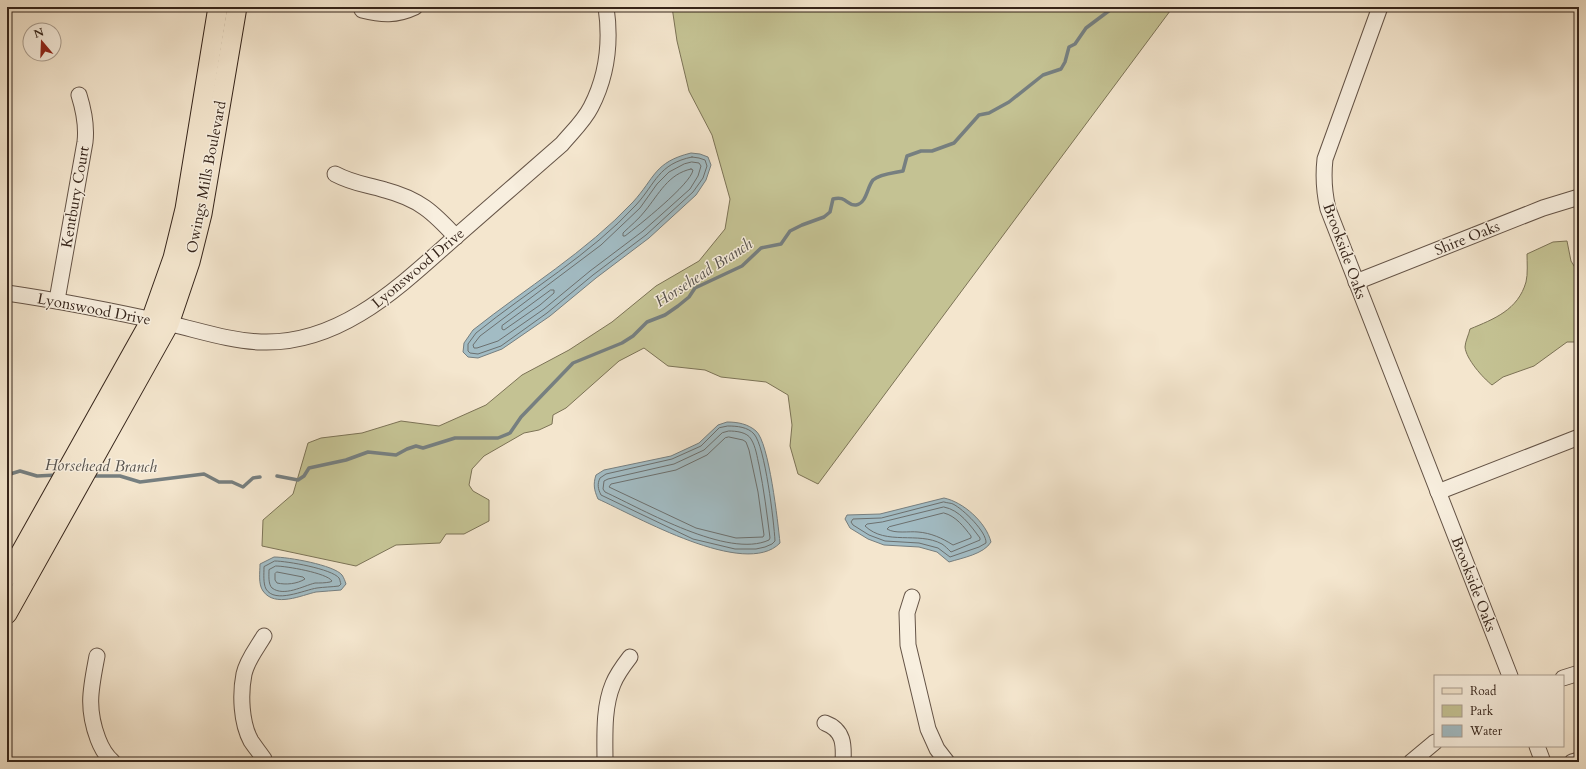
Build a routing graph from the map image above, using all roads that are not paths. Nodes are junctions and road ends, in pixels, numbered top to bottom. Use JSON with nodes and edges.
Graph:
{"nodes":[{"id":1,"x":218,"y":7,"type":"edge"},
{"id":2,"x":237,"y":7,"type":"edge"},
{"id":3,"x":415,"y":7,"type":"edge"},
{"id":4,"x":606,"y":7,"type":"edge"},
{"id":5,"x":1380,"y":7,"type":"edge"},
{"id":6,"x":362,"y":10,"type":"dead end"},
{"id":7,"x":79,"y":95,"type":"dead end"},
{"id":8,"x":335,"y":174,"type":"dead end"},
{"id":9,"x":1579,"y":197,"type":"edge"},
{"id":10,"x":456,"y":237,"type":"junction"},
{"id":11,"x":1356,"y":282,"type":"junction"},
{"id":12,"x":7,"y":293,"type":"edge"},
{"id":13,"x":57,"y":300,"type":"junction"},
{"id":14,"x":160,"y":322,"type":"junction"},
{"id":15,"x":1579,"y":436,"type":"edge"},
{"id":16,"x":1438,"y":492,"type":"junction"},
{"id":17,"x":7,"y":577,"type":"edge"},
{"id":18,"x":912,"y":597,"type":"dead end"},
{"id":19,"x":7,"y":614,"type":"edge"},
{"id":20,"x":264,"y":636,"type":"dead end"},
{"id":21,"x":97,"y":656,"type":"dead end"},
{"id":22,"x":630,"y":657,"type":"dead end"},
{"id":23,"x":1579,"y":673,"type":"edge"},
{"id":24,"x":1510,"y":675,"type":"edge"},
{"id":25,"x":1564,"y":678,"type":"edge"},
{"id":26,"x":826,"y":723,"type":"dead end"},
{"id":27,"x":1434,"y":743,"type":"edge"},
{"id":28,"x":1537,"y":747,"type":"edge"},
{"id":29,"x":1579,"y":760,"type":"edge"},
{"id":30,"x":108,"y":761,"type":"edge"},
{"id":31,"x":263,"y":761,"type":"edge"},
{"id":32,"x":605,"y":762,"type":"edge"},
{"id":33,"x":843,"y":762,"type":"edge"},
{"id":34,"x":947,"y":762,"type":"edge"},
{"id":35,"x":1411,"y":762,"type":"edge"},
{"id":36,"x":1543,"y":762,"type":"edge"},
{"id":37,"x":1572,"y":762,"type":"edge"}],
"edges":[{"from":1,"to":14,"type":"main road","name":"Owings Mills Boulevard"},
{"from":2,"to":14,"type":"main road","name":"Owings Mills Boulevard"},
{"from":3,"to":6,"type":"street"},
{"from":4,"to":10,"type":"street","name":"Lyonswood Drive"},
{"from":5,"to":11,"type":"street","name":"Brookside Oaks"},
{"from":7,"to":13,"type":"street","name":"Kentbury Court"},
{"from":8,"to":10,"type":"street"},
{"from":9,"to":11,"type":"street","name":"Shire Oaks"},
{"from":10,"to":14,"type":"street","name":"Lyonswood Drive"},
{"from":11,"to":16,"type":"street","name":"Brookside Oaks"},
{"from":12,"to":13,"type":"street","name":"Lyonswood Drive"},
{"from":13,"to":14,"type":"street","name":"Lyonswood Drive"},
{"from":14,"to":17,"type":"main road","name":"Owings Mills Boulevard"},
{"from":14,"to":19,"type":"main road","name":"Owings Mills Boulevard"},
{"from":15,"to":16,"type":"street"},
{"from":16,"to":24,"type":"street","name":"Brookside Oaks"},
{"from":18,"to":34,"type":"street"},
{"from":20,"to":31,"type":"street"},
{"from":21,"to":30,"type":"street"},
{"from":22,"to":32,"type":"street"},
{"from":23,"to":25,"type":"street"},
{"from":26,"to":33,"type":"street"},
{"from":27,"to":35,"type":"street"},
{"from":28,"to":36,"type":"street"},
{"from":29,"to":37,"type":"street"}]}
